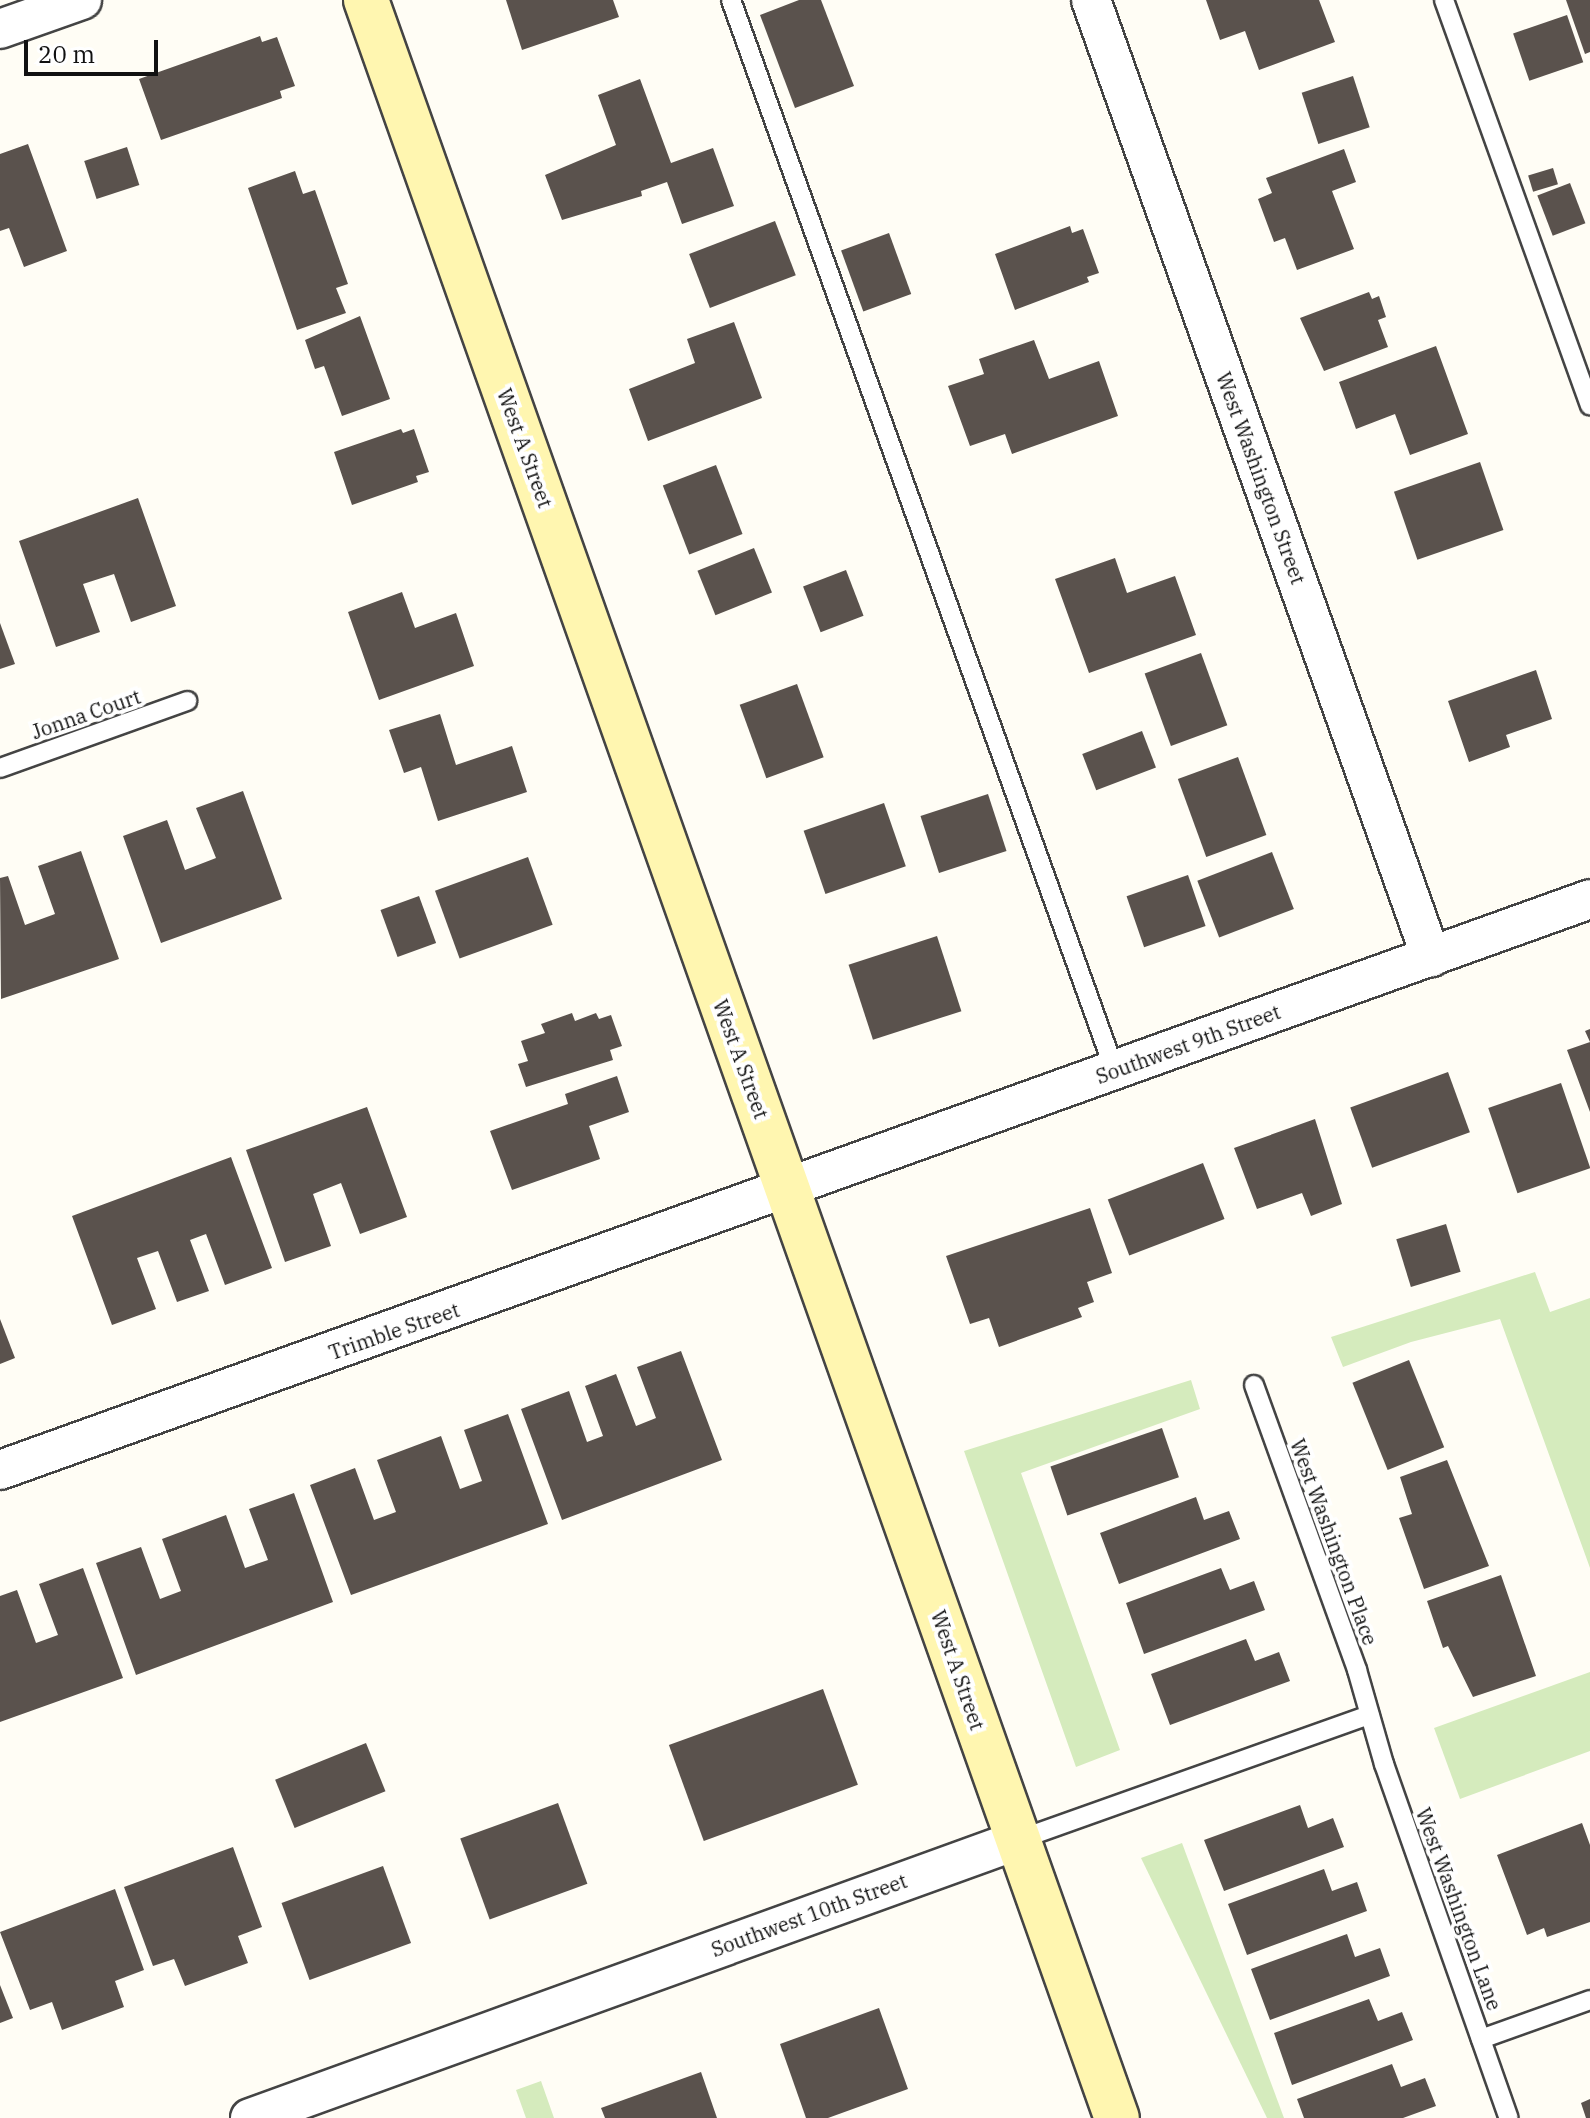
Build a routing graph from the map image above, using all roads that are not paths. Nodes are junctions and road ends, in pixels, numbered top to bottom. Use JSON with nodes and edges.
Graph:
{"nodes":[{"id":1,"x":82,"y":0,"type":"edge"},
{"id":2,"x":366,"y":0,"type":"edge"},
{"id":3,"x":731,"y":0,"type":"edge"},
{"id":4,"x":1091,"y":0,"type":"edge"},
{"id":5,"x":1444,"y":0,"type":"edge"},
{"id":6,"x":0,"y":29,"type":"edge"},
{"id":7,"x":1590,"y":405,"type":"edge"},
{"id":8,"x":187,"y":701,"type":"dead end"},
{"id":9,"x":0,"y":768,"type":"edge"},
{"id":10,"x":1590,"y":899,"type":"edge"},
{"id":11,"x":1431,"y":957,"type":"junction"},
{"id":12,"x":1115,"y":1071,"type":"junction"},
{"id":13,"x":787,"y":1189,"type":"junction"},
{"id":14,"x":1254,"y":1385,"type":"dead end"},
{"id":15,"x":0,"y":1470,"type":"edge"},
{"id":16,"x":1369,"y":1715,"type":"junction"},
{"id":17,"x":1018,"y":1840,"type":"junction"},
{"id":18,"x":1590,"y":2000,"type":"edge"},
{"id":19,"x":1481,"y":2039,"type":"junction"},
{"id":20,"x":250,"y":2118,"type":"edge"},
{"id":21,"x":1117,"y":2118,"type":"edge"},
{"id":22,"x":1509,"y":2118,"type":"edge"}],
"edges":[{"from":1,"to":6,"type":"street"},
{"from":2,"to":13,"type":"main road","name":"West A Street"},
{"from":3,"to":12,"type":"lane"},
{"from":4,"to":11,"type":"street","name":"West Washington Street"},
{"from":5,"to":7,"type":"lane"},
{"from":8,"to":9,"type":"lane","name":"Jonna Court"},
{"from":10,"to":11,"type":"street","name":"Southwest 9th Street"},
{"from":11,"to":12,"type":"street","name":"Southwest 9th Street"},
{"from":12,"to":13,"type":"street","name":"Southwest 9th Street"},
{"from":13,"to":15,"type":"street","name":"Trimble Street"},
{"from":13,"to":17,"type":"main road","name":"West A Street"},
{"from":14,"to":16,"type":"lane","name":"West Washington Place"},
{"from":16,"to":17,"type":"lane","name":"Southwest 10th Street"},
{"from":16,"to":19,"type":"lane","name":"West Washington Lane"},
{"from":17,"to":20,"type":"street","name":"Southwest 10th Street"},
{"from":17,"to":21,"type":"main road","name":"West A Street"},
{"from":18,"to":19,"type":"lane"},
{"from":19,"to":22,"type":"lane","name":"West Washington Lane"}]}
